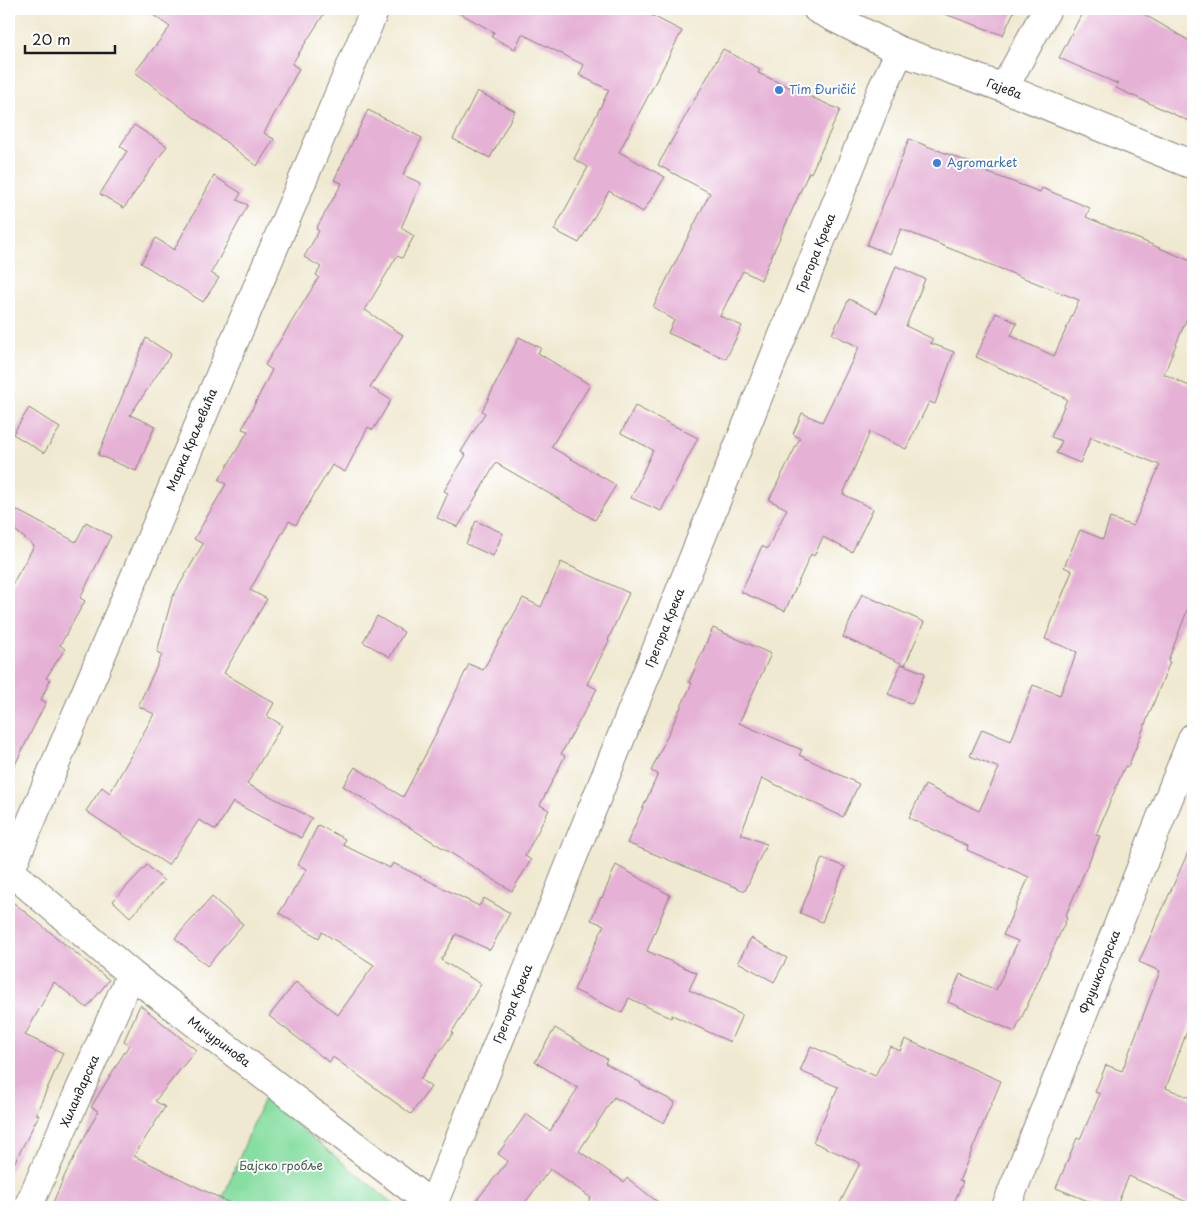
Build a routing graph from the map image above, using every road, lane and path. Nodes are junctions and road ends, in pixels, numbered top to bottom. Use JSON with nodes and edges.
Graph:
{"nodes":[{"id":1,"x":374,"y":9,"type":"edge"},
{"id":2,"x":817,"y":9,"type":"edge"},
{"id":3,"x":1047,"y":9,"type":"edge"},
{"id":4,"x":900,"y":51,"type":"junction"},
{"id":5,"x":1004,"y":88,"type":"junction"},
{"id":6,"x":1193,"y":165,"type":"edge"},
{"id":7,"x":1193,"y":737,"type":"edge"},
{"id":8,"x":9,"y":870,"type":"edge"},
{"id":9,"x":131,"y":974,"type":"junction"},
{"id":10,"x":433,"y":1206,"type":"edge"},
{"id":11,"x":28,"y":1207,"type":"edge"},
{"id":12,"x":1006,"y":1207,"type":"edge"}],
"edges":[{"from":1,"to":8,"type":"street","name":"Марка Краљевића"},
{"from":2,"to":4,"type":"street","name":"Гајева"},
{"from":3,"to":5,"type":"street"},
{"from":4,"to":5,"type":"street","name":"Гајева"},
{"from":4,"to":10,"type":"street","name":"Грегора Крека"},
{"from":5,"to":6,"type":"street","name":"Гајева"},
{"from":7,"to":12,"type":"street","name":"Фрушкогорска"},
{"from":8,"to":9,"type":"street","name":"Мичуринова"},
{"from":9,"to":10,"type":"street","name":"Мичуринова"},
{"from":9,"to":11,"type":"street","name":"Хиландарска"}]}
